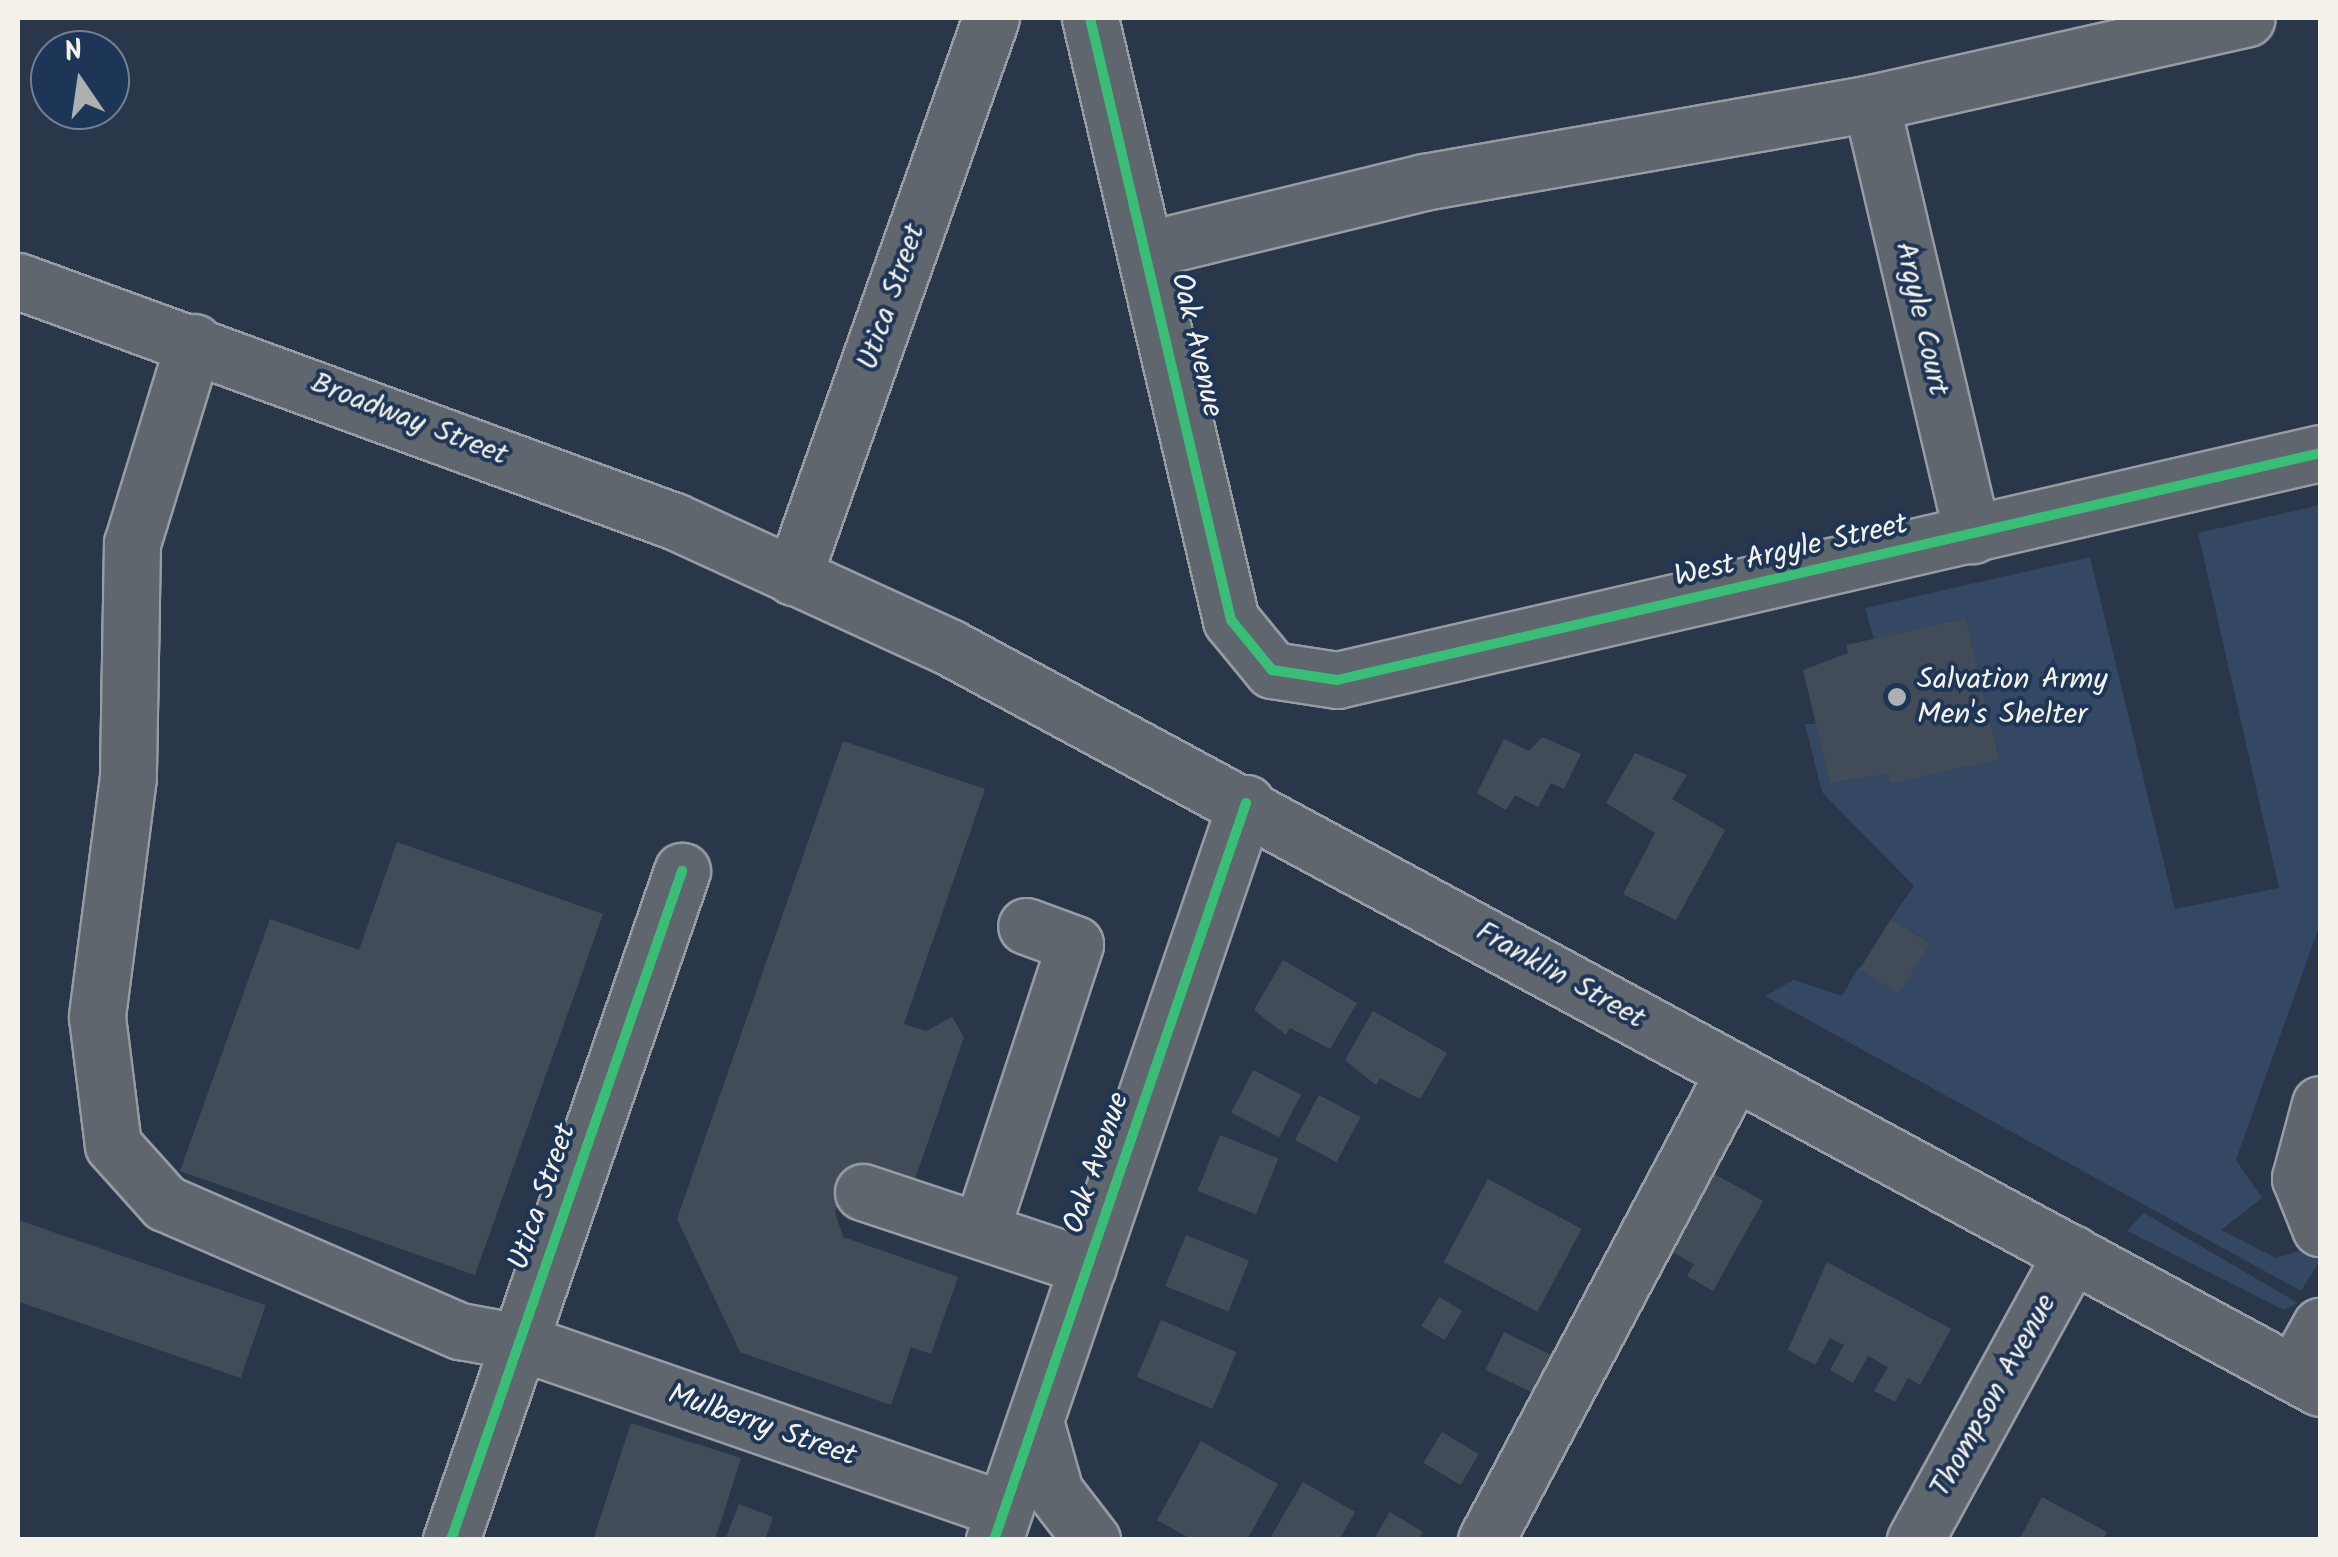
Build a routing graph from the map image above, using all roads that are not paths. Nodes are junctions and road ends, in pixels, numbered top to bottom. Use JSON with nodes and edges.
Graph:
{"nodes":[{"id":1,"x":991,"y":18,"type":"edge"},
{"id":2,"x":1090,"y":18,"type":"edge"},
{"id":3,"x":2247,"y":18,"type":"edge"},
{"id":4,"x":1871,"y":103,"type":"junction"},
{"id":5,"x":1149,"y":249,"type":"junction"},
{"id":6,"x":18,"y":282,"type":"edge"},
{"id":7,"x":194,"y":342,"type":"junction"},
{"id":8,"x":2320,"y":453,"type":"edge"},
{"id":9,"x":1972,"y":535,"type":"junction"},
{"id":10,"x":793,"y":577,"type":"junction"},
{"id":11,"x":1272,"y":670,"type":"joint"},
{"id":12,"x":1246,"y":803,"type":"junction"},
{"id":13,"x":682,"y":871,"type":"dead end"},
{"id":14,"x":1026,"y":926,"type":"dead end"},
{"id":15,"x":1734,"y":1072,"type":"junction"},
{"id":16,"x":2320,"y":1104,"type":"edge"},
{"id":17,"x":863,"y":1192,"type":"dead end"},
{"id":18,"x":2320,"y":1228,"type":"edge"},
{"id":19,"x":981,"y":1230,"type":"junction"},
{"id":20,"x":2072,"y":1253,"type":"junction"},
{"id":21,"x":1088,"y":1267,"type":"junction"},
{"id":22,"x":2320,"y":1326,"type":"edge"},
{"id":23,"x":520,"y":1342,"type":"junction"},
{"id":24,"x":2307,"y":1381,"type":"edge"},
{"id":25,"x":1035,"y":1420,"type":"junction"},
{"id":26,"x":999,"y":1524,"type":"edge"},
{"id":27,"x":450,"y":1540,"type":"edge"},
{"id":28,"x":1092,"y":1540,"type":"edge"},
{"id":29,"x":1486,"y":1540,"type":"edge"},
{"id":30,"x":1916,"y":1540,"type":"edge"}],
"edges":[{"from":1,"to":10,"type":"street","name":"Utica Street"},
{"from":2,"to":5,"type":"street","name":"Oak Avenue"},
{"from":3,"to":4,"type":"street"},
{"from":4,"to":5,"type":"street"},
{"from":4,"to":9,"type":"street","name":"Argyle Court"},
{"from":5,"to":11,"type":"street","name":"Oak Avenue"},
{"from":6,"to":7,"type":"street","name":"Broadway Street"},
{"from":7,"to":10,"type":"street","name":"Broadway Street"},
{"from":7,"to":23,"type":"street","name":"Mulberry Street"},
{"from":8,"to":9,"type":"street","name":"West Argyle Street"},
{"from":9,"to":11,"type":"street","name":"West Argyle Street"},
{"from":10,"to":12,"type":"street","name":"Franklin Street"},
{"from":12,"to":15,"type":"street","name":"Franklin Street"},
{"from":12,"to":21,"type":"street","name":"Oak Avenue"},
{"from":13,"to":23,"type":"street","name":"Utica Street"},
{"from":14,"to":19,"type":"street"},
{"from":15,"to":20,"type":"street","name":"Franklin Street"},
{"from":15,"to":29,"type":"street"},
{"from":16,"to":18,"type":"street"},
{"from":17,"to":19,"type":"street"},
{"from":19,"to":21,"type":"street"},
{"from":20,"to":24,"type":"street","name":"Franklin Street"},
{"from":20,"to":30,"type":"street","name":"Thompson Avenue"},
{"from":21,"to":25,"type":"street","name":"Oak Avenue"},
{"from":22,"to":24,"type":"street"},
{"from":23,"to":26,"type":"street","name":"Mulberry Street"},
{"from":23,"to":27,"type":"street","name":"Utica Street"},
{"from":25,"to":26,"type":"street","name":"Oak Avenue"},
{"from":25,"to":28,"type":"street"}]}
